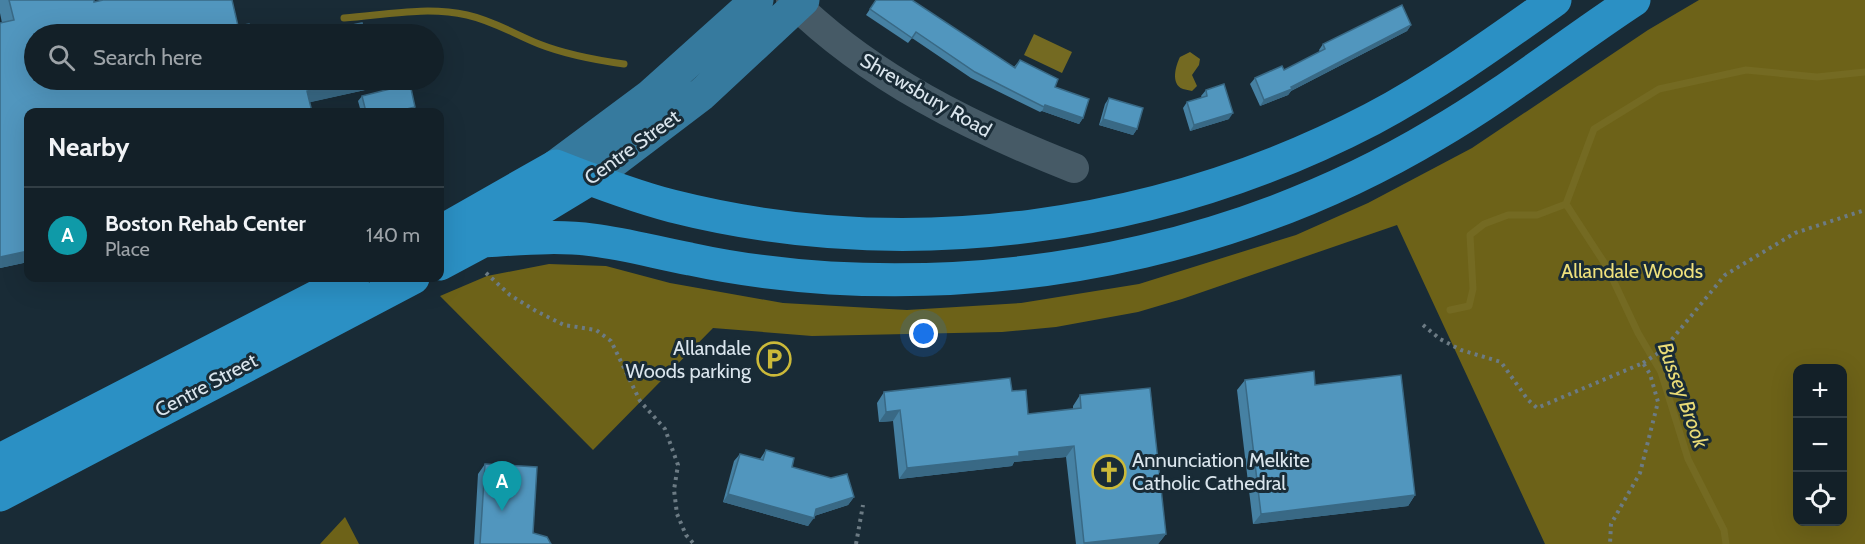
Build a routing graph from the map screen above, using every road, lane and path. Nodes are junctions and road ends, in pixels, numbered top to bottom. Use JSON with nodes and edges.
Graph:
{"nodes":[{"id":1,"x":757,"y":0,"type":"edge"},
{"id":2,"x":1555,"y":0,"type":"edge"},
{"id":3,"x":1635,"y":0,"type":"edge"},
{"id":4,"x":797,"y":2,"type":"edge"},
{"id":5,"x":1468,"y":60,"type":"junction"},
{"id":6,"x":1493,"y":99,"type":"junction"},
{"id":7,"x":556,"y":166,"type":"junction"},
{"id":8,"x":1074,"y":168,"type":"dead end"},
{"id":9,"x":590,"y":179,"type":"junction"},
{"id":10,"x":1865,"y":210,"type":"edge"},
{"id":11,"x":444,"y":230,"type":"edge"},
{"id":12,"x":485,"y":257,"type":"junction"},
{"id":13,"x":444,"y":263,"type":"edge"},
{"id":14,"x":345,"y":282,"type":"edge"},
{"id":15,"x":405,"y":282,"type":"edge"},
{"id":16,"x":1423,"y":325,"type":"dead end"},
{"id":17,"x":1643,"y":363,"type":"junction"},
{"id":18,"x":0,"y":460,"type":"edge"},
{"id":19,"x":0,"y":495,"type":"edge"},
{"id":20,"x":863,"y":506,"type":"dead end"},
{"id":21,"x":694,"y":544,"type":"edge"},
{"id":22,"x":856,"y":544,"type":"edge"},
{"id":23,"x":1610,"y":544,"type":"edge"}],
"edges":[{"from":1,"to":7,"type":"main road","name":"Centre Street"},
{"from":2,"to":5,"type":"highway"},
{"from":3,"to":6,"type":"highway"},
{"from":4,"to":8,"type":"street","name":"Shrewsbury Road"},
{"from":4,"to":9,"type":"main road","name":"Centre Street"},
{"from":5,"to":6,"type":"highway"},
{"from":5,"to":9,"type":"highway"},
{"from":6,"to":12,"type":"highway"},
{"from":7,"to":9,"type":"highway"},
{"from":7,"to":11,"type":"highway","name":"Centre Street"},
{"from":9,"to":12,"type":"highway","name":"Centre Street"},
{"from":10,"to":17,"type":"path"},
{"from":12,"to":13,"type":"highway","name":"Centre Street"},
{"from":12,"to":21,"type":"path"},
{"from":14,"to":18,"type":"highway","name":"Centre Street"},
{"from":15,"to":19,"type":"highway","name":"Centre Street"},
{"from":16,"to":17,"type":"path"},
{"from":17,"to":23,"type":"path"},
{"from":20,"to":22,"type":"path"}]}
